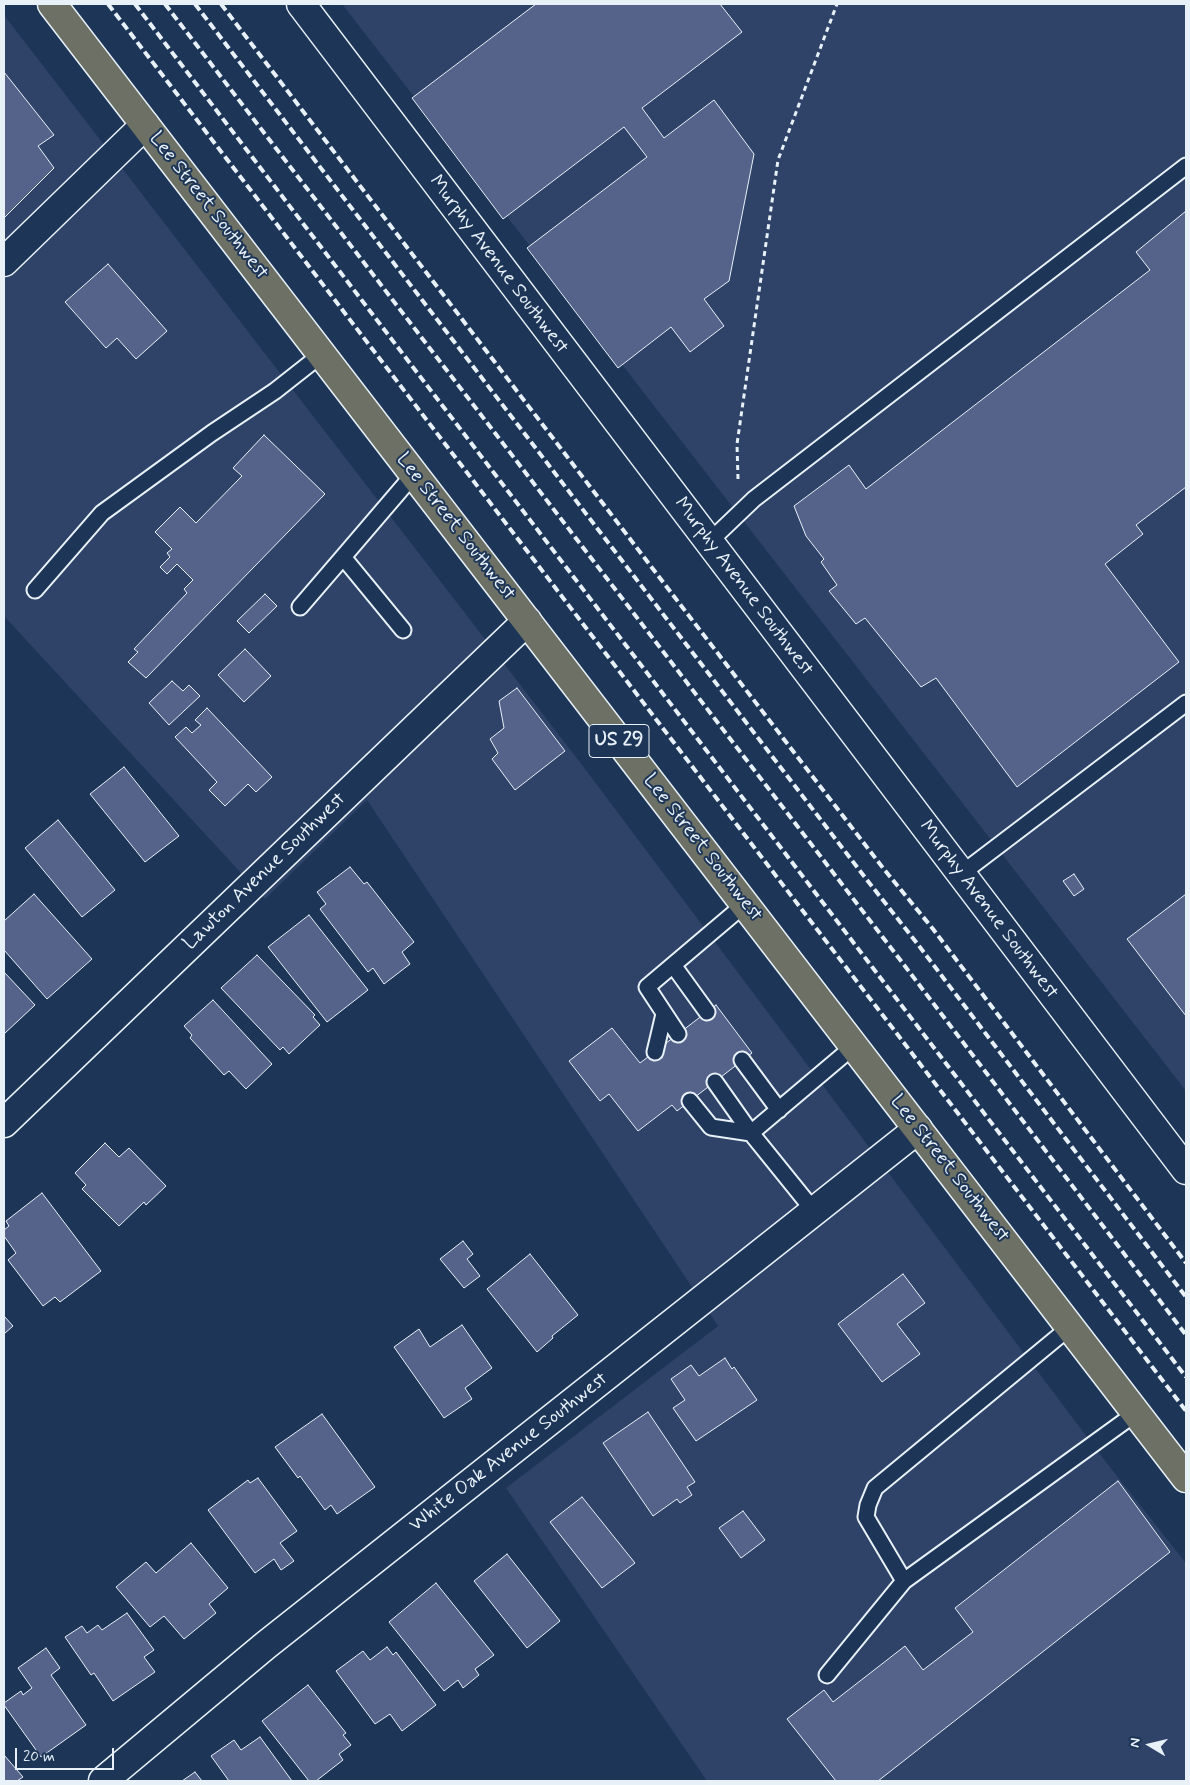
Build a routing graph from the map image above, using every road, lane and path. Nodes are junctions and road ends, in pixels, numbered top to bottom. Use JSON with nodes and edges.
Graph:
{"nodes":[{"id":1,"x":52,"y":4,"type":"edge"},
{"id":2,"x":301,"y":4,"type":"edge"},
{"id":3,"x":837,"y":4,"type":"edge"},
{"id":4,"x":145,"y":125,"type":"junction"},
{"id":5,"x":1186,"y":166,"type":"edge"},
{"id":6,"x":4,"y":262,"type":"edge"},
{"id":7,"x":322,"y":354,"type":"junction"},
{"id":8,"x":414,"y":474,"type":"junction"},
{"id":9,"x":739,"y":513,"type":"junction"},
{"id":10,"x":709,"y":542,"type":"junction"},
{"id":11,"x":343,"y":557,"type":"junction"},
{"id":12,"x":36,"y":590,"type":"dead end"},
{"id":13,"x":300,"y":607,"type":"dead end"},
{"id":14,"x":527,"y":622,"type":"junction"},
{"id":15,"x":403,"y":630,"type":"dead end"},
{"id":16,"x":1186,"y":703,"type":"edge"},
{"id":17,"x":961,"y":874,"type":"junction"},
{"id":18,"x":745,"y":904,"type":"junction"},
{"id":19,"x":673,"y":965,"type":"junction"},
{"id":20,"x":707,"y":1012,"type":"dead end"},
{"id":21,"x":664,"y":1014,"type":"junction"},
{"id":22,"x":678,"y":1034,"type":"dead end"},
{"id":23,"x":854,"y":1046,"type":"junction"},
{"id":24,"x":655,"y":1052,"type":"dead end"},
{"id":25,"x":742,"y":1060,"type":"dead end"},
{"id":26,"x":715,"y":1082,"type":"dead end"},
{"id":27,"x":690,"y":1101,"type":"dead end"},
{"id":28,"x":779,"y":1110,"type":"junction"},
{"id":29,"x":4,"y":1123,"type":"edge"},
{"id":30,"x":918,"y":1129,"type":"junction"},
{"id":31,"x":752,"y":1132,"type":"junction"},
{"id":32,"x":1186,"y":1170,"type":"edge"},
{"id":33,"x":814,"y":1211,"type":"junction"},
{"id":34,"x":1070,"y":1326,"type":"junction"},
{"id":35,"x":1136,"y":1414,"type":"junction"},
{"id":36,"x":1186,"y":1478,"type":"edge"},
{"id":37,"x":904,"y":1581,"type":"junction"},
{"id":38,"x":827,"y":1675,"type":"dead end"},
{"id":39,"x":103,"y":1781,"type":"edge"}],
"edges":[{"from":1,"to":4,"type":"main road","name":"Lee Street Southwest","number":"US 29"},
{"from":2,"to":10,"type":"street","name":"Murphy Avenue Southwest"},
{"from":3,"to":9,"type":"path"},
{"from":4,"to":6,"type":"street"},
{"from":4,"to":7,"type":"main road","name":"Lee Street Southwest","number":"US 29"},
{"from":5,"to":9,"type":"lane"},
{"from":7,"to":8,"type":"main road","name":"Lee Street Southwest","number":"US 29"},
{"from":7,"to":12,"type":"lane"},
{"from":8,"to":11,"type":"lane"},
{"from":8,"to":14,"type":"main road","name":"Lee Street Southwest","number":"US 29"},
{"from":9,"to":10,"type":"lane"},
{"from":10,"to":17,"type":"street","name":"Murphy Avenue Southwest"},
{"from":11,"to":13,"type":"lane"},
{"from":11,"to":15,"type":"lane"},
{"from":14,"to":18,"type":"main road","name":"Lee Street Southwest","number":"US 29"},
{"from":14,"to":29,"type":"street","name":"Lawton Avenue Southwest"},
{"from":16,"to":17,"type":"lane"},
{"from":17,"to":32,"type":"street","name":"Murphy Avenue Southwest"},
{"from":18,"to":19,"type":"lane"},
{"from":18,"to":23,"type":"main road","name":"Lee Street Southwest","number":"US 29"},
{"from":19,"to":20,"type":"lane"},
{"from":19,"to":21,"type":"lane"},
{"from":21,"to":22,"type":"lane"},
{"from":21,"to":24,"type":"lane"},
{"from":23,"to":28,"type":"lane"},
{"from":23,"to":30,"type":"main road","name":"Lee Street Southwest","number":"US 29"},
{"from":25,"to":28,"type":"lane"},
{"from":26,"to":31,"type":"lane"},
{"from":27,"to":31,"type":"lane"},
{"from":28,"to":31,"type":"lane"},
{"from":30,"to":33,"type":"street","name":"White Oak Avenue Southwest"},
{"from":30,"to":34,"type":"main road","name":"Lee Street Southwest","number":"US 29"},
{"from":31,"to":33,"type":"lane"},
{"from":33,"to":39,"type":"street","name":"White Oak Avenue Southwest"},
{"from":34,"to":35,"type":"main road","name":"Lee Street Southwest","number":"US 29"},
{"from":34,"to":37,"type":"lane"},
{"from":35,"to":36,"type":"main road","name":"Lee Street Southwest","number":"US 29"},
{"from":35,"to":37,"type":"lane"},
{"from":37,"to":38,"type":"lane"}]}
